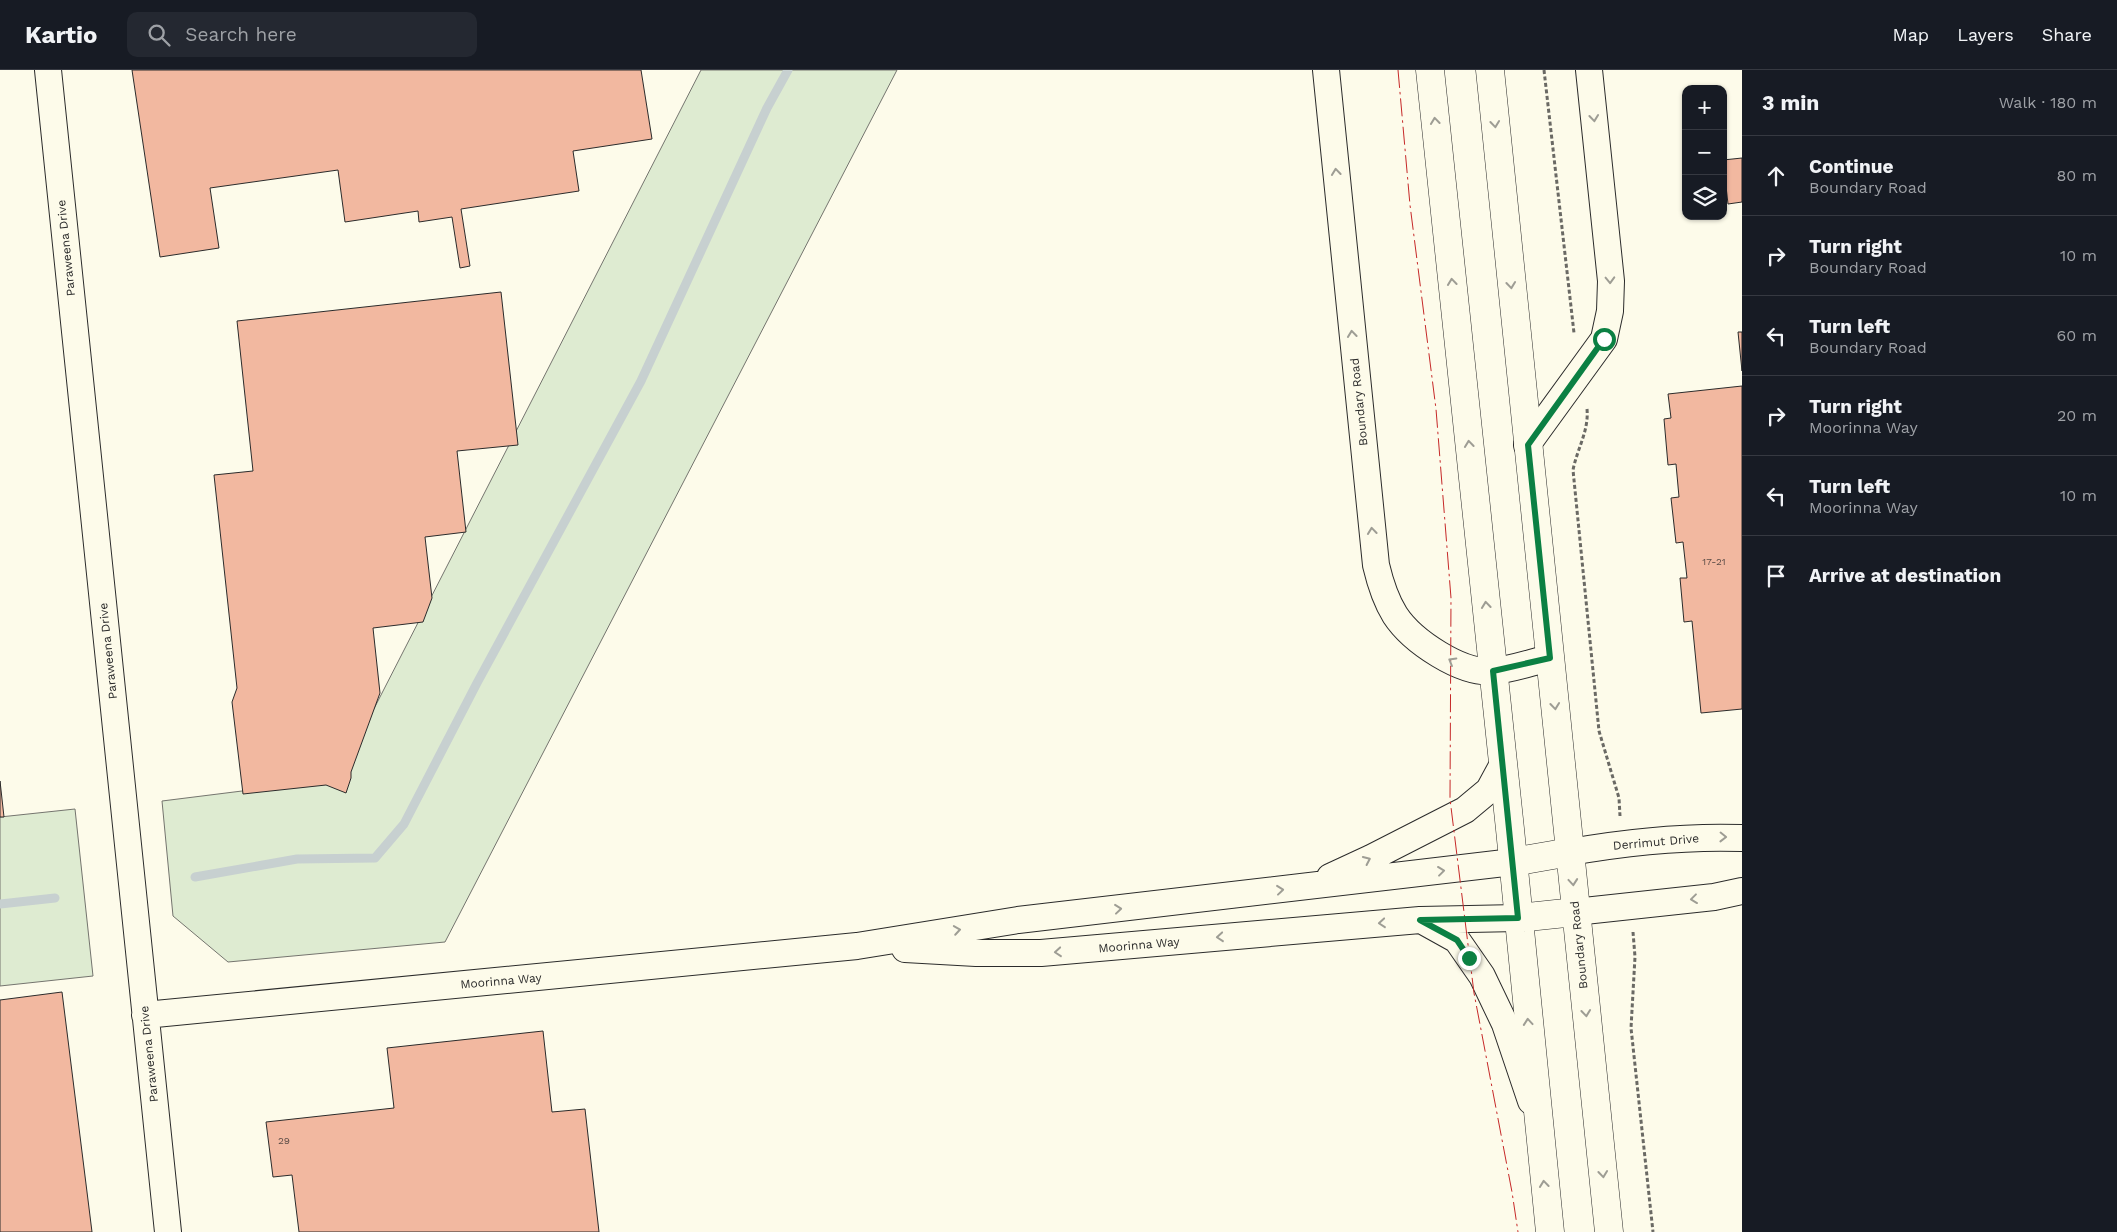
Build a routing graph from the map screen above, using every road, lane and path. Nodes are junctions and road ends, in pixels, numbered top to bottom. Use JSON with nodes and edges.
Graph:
{"nodes":[{"id":1,"x":48,"y":70,"type":"edge"},
{"id":2,"x":1326,"y":70,"type":"edge"},
{"id":3,"x":1430,"y":70,"type":"edge"},
{"id":4,"x":1490,"y":70,"type":"edge"},
{"id":5,"x":1544,"y":70,"type":"edge"},
{"id":6,"x":1589,"y":70,"type":"edge"},
{"id":7,"x":1584,"y":370,"type":"junction"},
{"id":8,"x":1528,"y":445,"type":"junction"},
{"id":9,"x":1550,"y":658,"type":"junction"},
{"id":10,"x":1493,"y":671,"type":"junction"},
{"id":11,"x":1503,"y":764,"type":"junction"},
{"id":12,"x":1742,"y":838,"type":"edge"},
{"id":13,"x":1623,"y":843,"type":"junction"},
{"id":14,"x":1570,"y":852,"type":"junction"},
{"id":15,"x":1513,"y":862,"type":"junction"},
{"id":16,"x":1306,"y":888,"type":"junction"},
{"id":17,"x":1742,"y":891,"type":"edge"},
{"id":18,"x":1631,"y":906,"type":"junction"},
{"id":19,"x":1575,"y":912,"type":"junction"},
{"id":20,"x":1518,"y":918,"type":"junction"},
{"id":21,"x":1420,"y":920,"type":"junction"},
{"id":22,"x":857,"y":946,"type":"junction"},
{"id":23,"x":145,"y":1015,"type":"junction"},
{"id":24,"x":1538,"y":1120,"type":"junction"},
{"id":25,"x":168,"y":1232,"type":"edge"},
{"id":26,"x":1550,"y":1232,"type":"edge"},
{"id":27,"x":1609,"y":1232,"type":"edge"},
{"id":28,"x":1653,"y":1232,"type":"edge"}],
"edges":[{"from":1,"to":23,"type":"street","name":"Paraweena Drive"},
{"from":10,"to":2,"type":"street","name":"Boundary Road","one_way":true},
{"from":10,"to":3,"type":"main road","one_way":true},
{"from":4,"to":8,"type":"main road","name":"Boundary Road","one_way":true},
{"from":5,"to":7,"type":"path"},
{"from":6,"to":7,"type":"street","one_way":true},
{"from":7,"to":8,"type":"street"},
{"from":7,"to":13,"type":"path"},
{"from":8,"to":9,"type":"main road","name":"Boundary Road"},
{"from":9,"to":10,"type":"street","name":"Boundary Road"},
{"from":9,"to":14,"type":"main road","name":"Boundary Road","one_way":true},
{"from":10,"to":11,"type":"main road"},
{"from":11,"to":15,"type":"main road"},
{"from":16,"to":11,"type":"street","name":"Moorinna Way","one_way":true},
{"from":13,"to":12,"type":"street","name":"Derrimut Drive","one_way":true},
{"from":13,"to":14,"type":"street","name":"Derrimut Drive"},
{"from":14,"to":15,"type":"main road"},
{"from":14,"to":19,"type":"main road","name":"Boundary Road","one_way":true},
{"from":16,"to":15,"type":"street","name":"Moorinna Way","one_way":true},
{"from":15,"to":20,"type":"main road"},
{"from":22,"to":16,"type":"street","name":"Moorinna Way","one_way":true},
{"from":17,"to":18,"type":"street","one_way":true},
{"from":18,"to":19,"type":"street"},
{"from":18,"to":28,"type":"path"},
{"from":19,"to":20,"type":"main road"},
{"from":19,"to":27,"type":"main road","name":"Boundary Road","one_way":true},
{"from":20,"to":21,"type":"street","name":"Moorinna Way"},
{"from":24,"to":20,"type":"main road","one_way":true},
{"from":21,"to":22,"type":"street","name":"Moorinna Way","one_way":true},
{"from":21,"to":24,"type":"street"},
{"from":22,"to":23,"type":"street","name":"Moorinna Way"},
{"from":23,"to":25,"type":"street","name":"Paraweena Drive"},
{"from":26,"to":24,"type":"main road","one_way":true}]}
